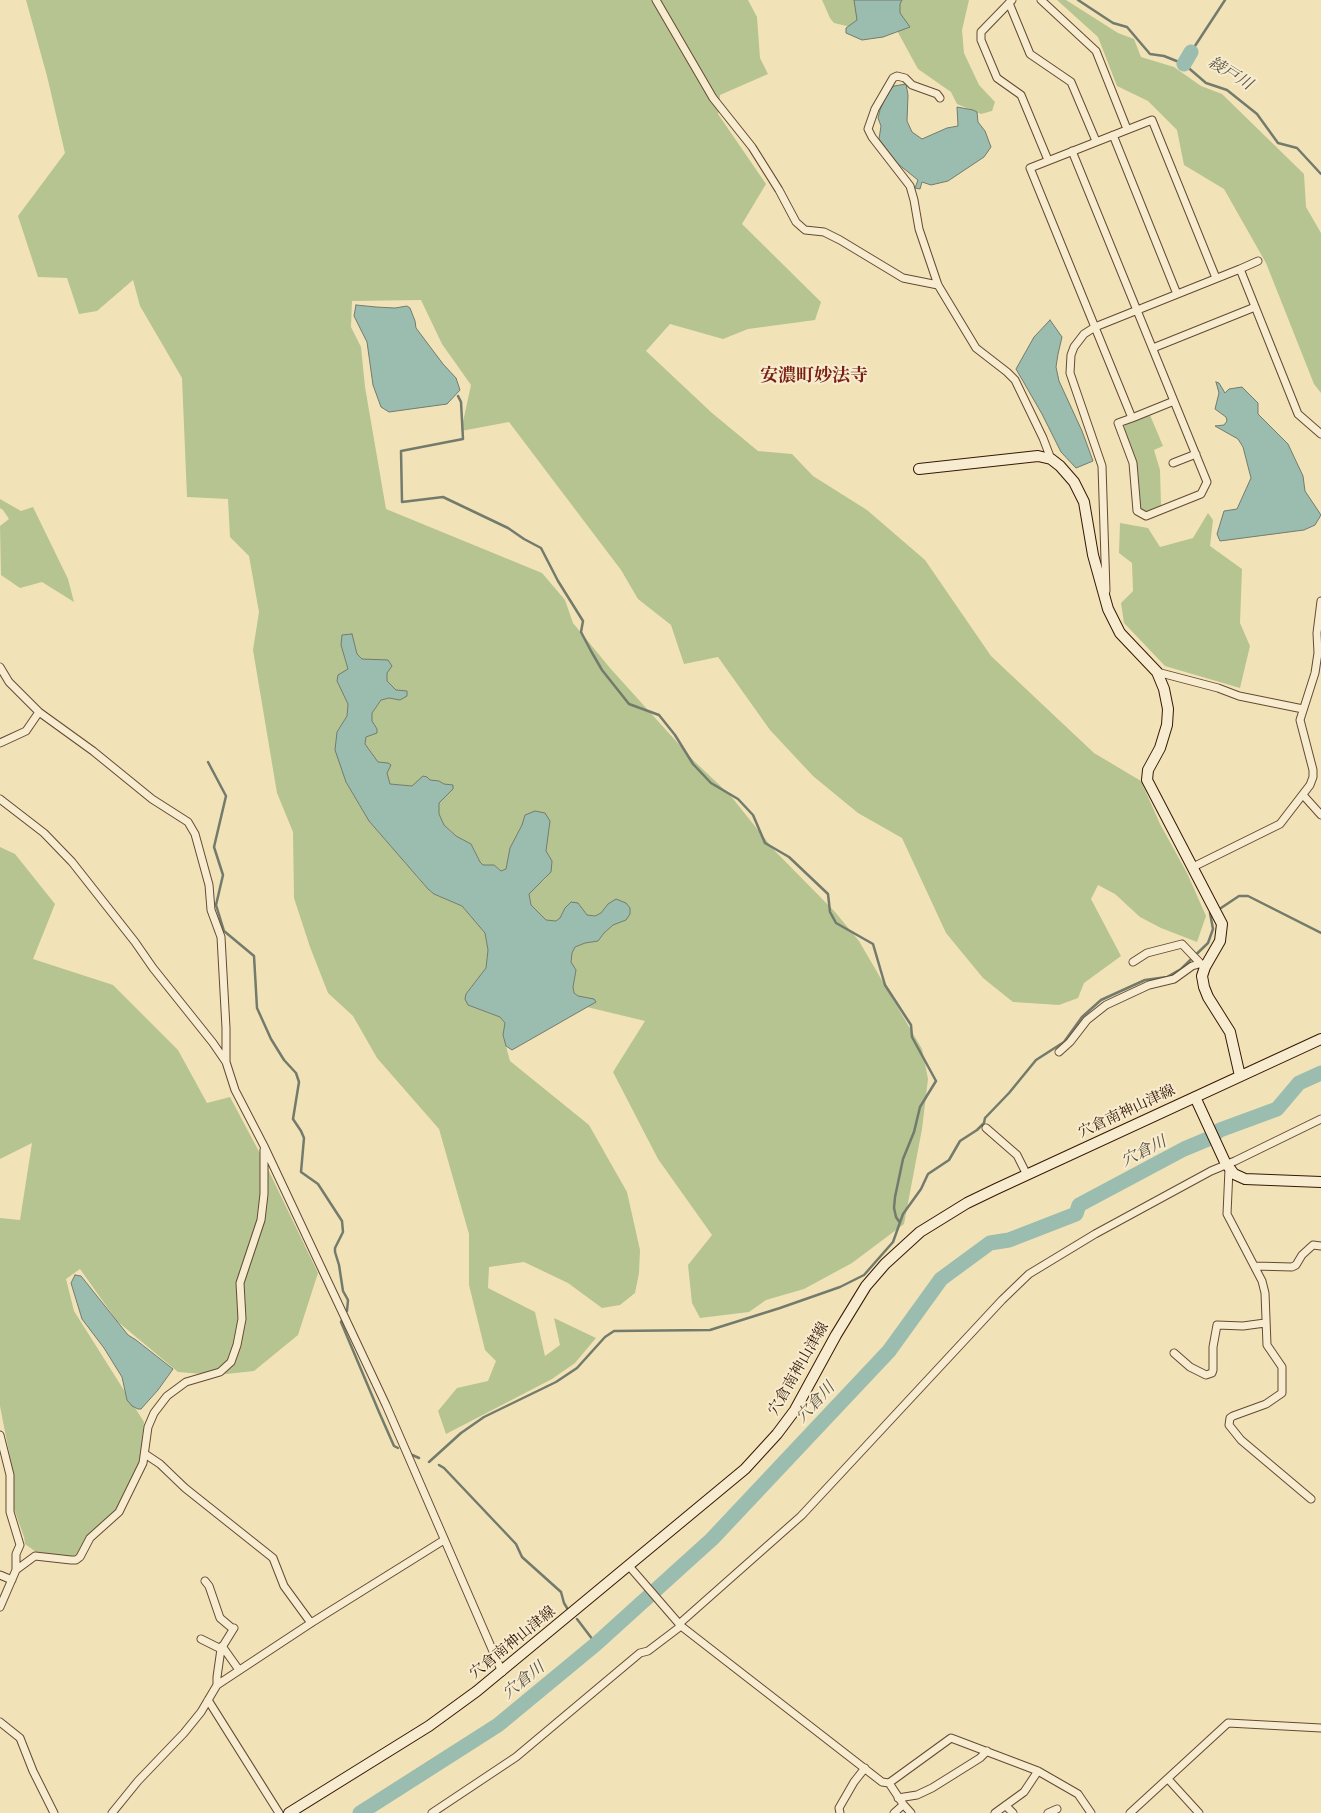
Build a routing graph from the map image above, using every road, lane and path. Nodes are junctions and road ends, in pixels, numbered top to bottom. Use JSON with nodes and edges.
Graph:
{"nodes":[{"id":1,"x":656,"y":0,"type":"edge"},
{"id":2,"x":1041,"y":0,"type":"edge"},
{"id":3,"x":1011,"y":2,"type":"edge"},
{"id":4,"x":940,"y":98,"type":"dead end"},
{"id":5,"x":1127,"y":129,"type":"junction"},
{"id":6,"x":1113,"y":135,"type":"junction"},
{"id":7,"x":1096,"y":141,"type":"junction"},
{"id":8,"x":1072,"y":151,"type":"junction"},
{"id":9,"x":1048,"y":160,"type":"junction"},
{"id":10,"x":1258,"y":261,"type":"dead end"},
{"id":11,"x":1240,"y":269,"type":"junction"},
{"id":12,"x":1216,"y":278,"type":"junction"},
{"id":13,"x":938,"y":285,"type":"junction"},
{"id":14,"x":1177,"y":294,"type":"junction"},
{"id":15,"x":1255,"y":308,"type":"junction"},
{"id":16,"x":1137,"y":310,"type":"junction"},
{"id":17,"x":1095,"y":328,"type":"junction"},
{"id":18,"x":1153,"y":348,"type":"junction"},
{"id":19,"x":1174,"y":401,"type":"junction"},
{"id":20,"x":1132,"y":418,"type":"junction"},
{"id":21,"x":1321,"y":434,"type":"edge"},
{"id":22,"x":1196,"y":454,"type":"junction"},
{"id":23,"x":1051,"y":459,"type":"junction"},
{"id":24,"x":1173,"y":463,"type":"dead end"},
{"id":25,"x":919,"y":469,"type":"dead end"},
{"id":26,"x":1106,"y":596,"type":"junction"},
{"id":27,"x":1321,"y":601,"type":"edge"},
{"id":28,"x":0,"y":667,"type":"edge"},
{"id":29,"x":1157,"y":672,"type":"junction"},
{"id":30,"x":1303,"y":708,"type":"junction"},
{"id":31,"x":39,"y":712,"type":"junction"},
{"id":32,"x":0,"y":743,"type":"edge"},
{"id":33,"x":1303,"y":795,"type":"junction"},
{"id":34,"x":0,"y":799,"type":"edge"},
{"id":35,"x":1321,"y":815,"type":"edge"},
{"id":36,"x":1193,"y":867,"type":"junction"},
{"id":37,"x":1133,"y":962,"type":"dead end"},
{"id":38,"x":1198,"y":962,"type":"junction"},
{"id":39,"x":1321,"y":1039,"type":"edge"},
{"id":40,"x":1059,"y":1052,"type":"dead end"},
{"id":41,"x":226,"y":1062,"type":"junction"},
{"id":42,"x":1240,"y":1076,"type":"junction"},
{"id":43,"x":1197,"y":1101,"type":"junction"},
{"id":44,"x":1321,"y":1119,"type":"edge"},
{"id":45,"x":986,"y":1128,"type":"dead end"},
{"id":46,"x":264,"y":1146,"type":"junction"},
{"id":47,"x":1227,"y":1165,"type":"junction"},
{"id":48,"x":1027,"y":1175,"type":"junction"},
{"id":49,"x":1321,"y":1182,"type":"edge"},
{"id":50,"x":1321,"y":1246,"type":"edge"},
{"id":51,"x":1255,"y":1266,"type":"junction"},
{"id":52,"x":1265,"y":1323,"type":"junction"},
{"id":53,"x":1174,"y":1353,"type":"dead end"},
{"id":54,"x":0,"y":1435,"type":"edge"},
{"id":55,"x":145,"y":1454,"type":"junction"},
{"id":56,"x":1311,"y":1499,"type":"dead end"},
{"id":57,"x":444,"y":1540,"type":"junction"},
{"id":58,"x":631,"y":1568,"type":"junction"},
{"id":59,"x":16,"y":1570,"type":"junction"},
{"id":60,"x":0,"y":1575,"type":"edge"},
{"id":61,"x":12,"y":1580,"type":"junction"},
{"id":62,"x":205,"y":1581,"type":"dead end"},
{"id":63,"x":0,"y":1607,"type":"edge"},
{"id":64,"x":311,"y":1623,"type":"junction"},
{"id":65,"x":679,"y":1624,"type":"junction"},
{"id":66,"x":201,"y":1639,"type":"dead end"},
{"id":67,"x":222,"y":1648,"type":"junction"},
{"id":68,"x":239,"y":1670,"type":"junction"},
{"id":69,"x":502,"y":1672,"type":"junction"},
{"id":70,"x":217,"y":1685,"type":"junction"},
{"id":71,"x":208,"y":1700,"type":"junction"},
{"id":72,"x":0,"y":1722,"type":"edge"},
{"id":73,"x":1321,"y":1728,"type":"edge"},
{"id":74,"x":987,"y":1751,"type":"junction"},
{"id":75,"x":865,"y":1768,"type":"junction"},
{"id":76,"x":1038,"y":1771,"type":"junction"},
{"id":77,"x":1168,"y":1779,"type":"junction"},
{"id":78,"x":889,"y":1783,"type":"junction"},
{"id":79,"x":898,"y":1798,"type":"junction"},
{"id":80,"x":904,"y":1805,"type":"junction"},
{"id":81,"x":1006,"y":1806,"type":"junction"},
{"id":82,"x":1057,"y":1809,"type":"dead end"},
{"id":83,"x":54,"y":1813,"type":"edge"},
{"id":84,"x":112,"y":1813,"type":"edge"},
{"id":85,"x":279,"y":1813,"type":"edge"},
{"id":86,"x":289,"y":1813,"type":"edge"},
{"id":87,"x":432,"y":1813,"type":"edge"},
{"id":88,"x":840,"y":1813,"type":"edge"},
{"id":89,"x":894,"y":1813,"type":"edge"},
{"id":90,"x":911,"y":1813,"type":"edge"},
{"id":91,"x":995,"y":1813,"type":"edge"},
{"id":92,"x":1014,"y":1813,"type":"edge"},
{"id":93,"x":1048,"y":1813,"type":"edge"},
{"id":94,"x":1091,"y":1813,"type":"edge"},
{"id":95,"x":1130,"y":1813,"type":"edge"},
{"id":96,"x":1199,"y":1813,"type":"edge"}],
"edges":[{"from":1,"to":13,"type":"street"},
{"from":2,"to":5,"type":"street"},
{"from":3,"to":7,"type":"street"},
{"from":3,"to":9,"type":"street"},
{"from":4,"to":13,"type":"street"},
{"from":5,"to":6,"type":"street"},
{"from":5,"to":12,"type":"street"},
{"from":6,"to":7,"type":"street"},
{"from":6,"to":14,"type":"street"},
{"from":7,"to":8,"type":"street"},
{"from":8,"to":9,"type":"street"},
{"from":8,"to":16,"type":"street"},
{"from":9,"to":17,"type":"street"},
{"from":10,"to":11,"type":"street"},
{"from":11,"to":12,"type":"street"},
{"from":11,"to":15,"type":"street"},
{"from":12,"to":14,"type":"street"},
{"from":13,"to":23,"type":"street"},
{"from":14,"to":16,"type":"street"},
{"from":15,"to":18,"type":"street"},
{"from":15,"to":21,"type":"street"},
{"from":16,"to":17,"type":"street"},
{"from":16,"to":18,"type":"street"},
{"from":17,"to":20,"type":"street"},
{"from":17,"to":26,"type":"street"},
{"from":18,"to":19,"type":"street"},
{"from":19,"to":20,"type":"street"},
{"from":19,"to":22,"type":"street"},
{"from":20,"to":22,"type":"street"},
{"from":22,"to":24,"type":"street"},
{"from":23,"to":25,"type":"main road"},
{"from":23,"to":26,"type":"main road"},
{"from":26,"to":29,"type":"main road"},
{"from":27,"to":30,"type":"street"},
{"from":28,"to":31,"type":"street"},
{"from":29,"to":30,"type":"street"},
{"from":29,"to":36,"type":"main road"},
{"from":30,"to":33,"type":"street"},
{"from":31,"to":32,"type":"street"},
{"from":31,"to":41,"type":"street"},
{"from":33,"to":35,"type":"street"},
{"from":33,"to":36,"type":"street"},
{"from":34,"to":41,"type":"street"},
{"from":36,"to":38,"type":"main road"},
{"from":37,"to":38,"type":"street"},
{"from":38,"to":40,"type":"street"},
{"from":38,"to":42,"type":"main road"},
{"from":39,"to":42,"type":"main road","name":"穴倉南神山津線"},
{"from":41,"to":46,"type":"street"},
{"from":42,"to":43,"type":"main road","name":"穴倉南神山津線"},
{"from":43,"to":47,"type":"main road"},
{"from":43,"to":48,"type":"main road","name":"穴倉南神山津線"},
{"from":44,"to":47,"type":"street"},
{"from":45,"to":48,"type":"street"},
{"from":46,"to":55,"type":"street"},
{"from":46,"to":57,"type":"street"},
{"from":47,"to":49,"type":"main road"},
{"from":47,"to":51,"type":"street"},
{"from":47,"to":65,"type":"street"},
{"from":48,"to":58,"type":"main road","name":"穴倉南神山津線"},
{"from":50,"to":51,"type":"street"},
{"from":51,"to":52,"type":"street"},
{"from":52,"to":53,"type":"street"},
{"from":52,"to":56,"type":"street"},
{"from":54,"to":59,"type":"street"},
{"from":55,"to":59,"type":"street"},
{"from":55,"to":64,"type":"street"},
{"from":57,"to":64,"type":"street"},
{"from":57,"to":69,"type":"street"},
{"from":58,"to":65,"type":"street"},
{"from":58,"to":69,"type":"main road","name":"穴倉南神山津線"},
{"from":59,"to":61,"type":"street"},
{"from":60,"to":61,"type":"street"},
{"from":61,"to":63,"type":"street"},
{"from":62,"to":67,"type":"street"},
{"from":64,"to":68,"type":"street"},
{"from":65,"to":75,"type":"street"},
{"from":65,"to":87,"type":"street"},
{"from":66,"to":67,"type":"street"},
{"from":67,"to":68,"type":"street"},
{"from":67,"to":70,"type":"street"},
{"from":68,"to":70,"type":"street"},
{"from":69,"to":86,"type":"main road","name":"穴倉南神山津線"},
{"from":70,"to":71,"type":"street"},
{"from":71,"to":84,"type":"street"},
{"from":71,"to":85,"type":"street"},
{"from":72,"to":83,"type":"street"},
{"from":73,"to":77,"type":"street"},
{"from":74,"to":76,"type":"street"},
{"from":74,"to":78,"type":"street"},
{"from":74,"to":79,"type":"street"},
{"from":75,"to":78,"type":"street"},
{"from":75,"to":88,"type":"street"},
{"from":76,"to":81,"type":"street"},
{"from":76,"to":94,"type":"street"},
{"from":77,"to":95,"type":"street"},
{"from":77,"to":96,"type":"street"},
{"from":78,"to":79,"type":"street"},
{"from":79,"to":80,"type":"street"},
{"from":80,"to":89,"type":"street"},
{"from":80,"to":90,"type":"street"},
{"from":81,"to":91,"type":"street"},
{"from":81,"to":92,"type":"street"},
{"from":82,"to":93,"type":"street"}]}
